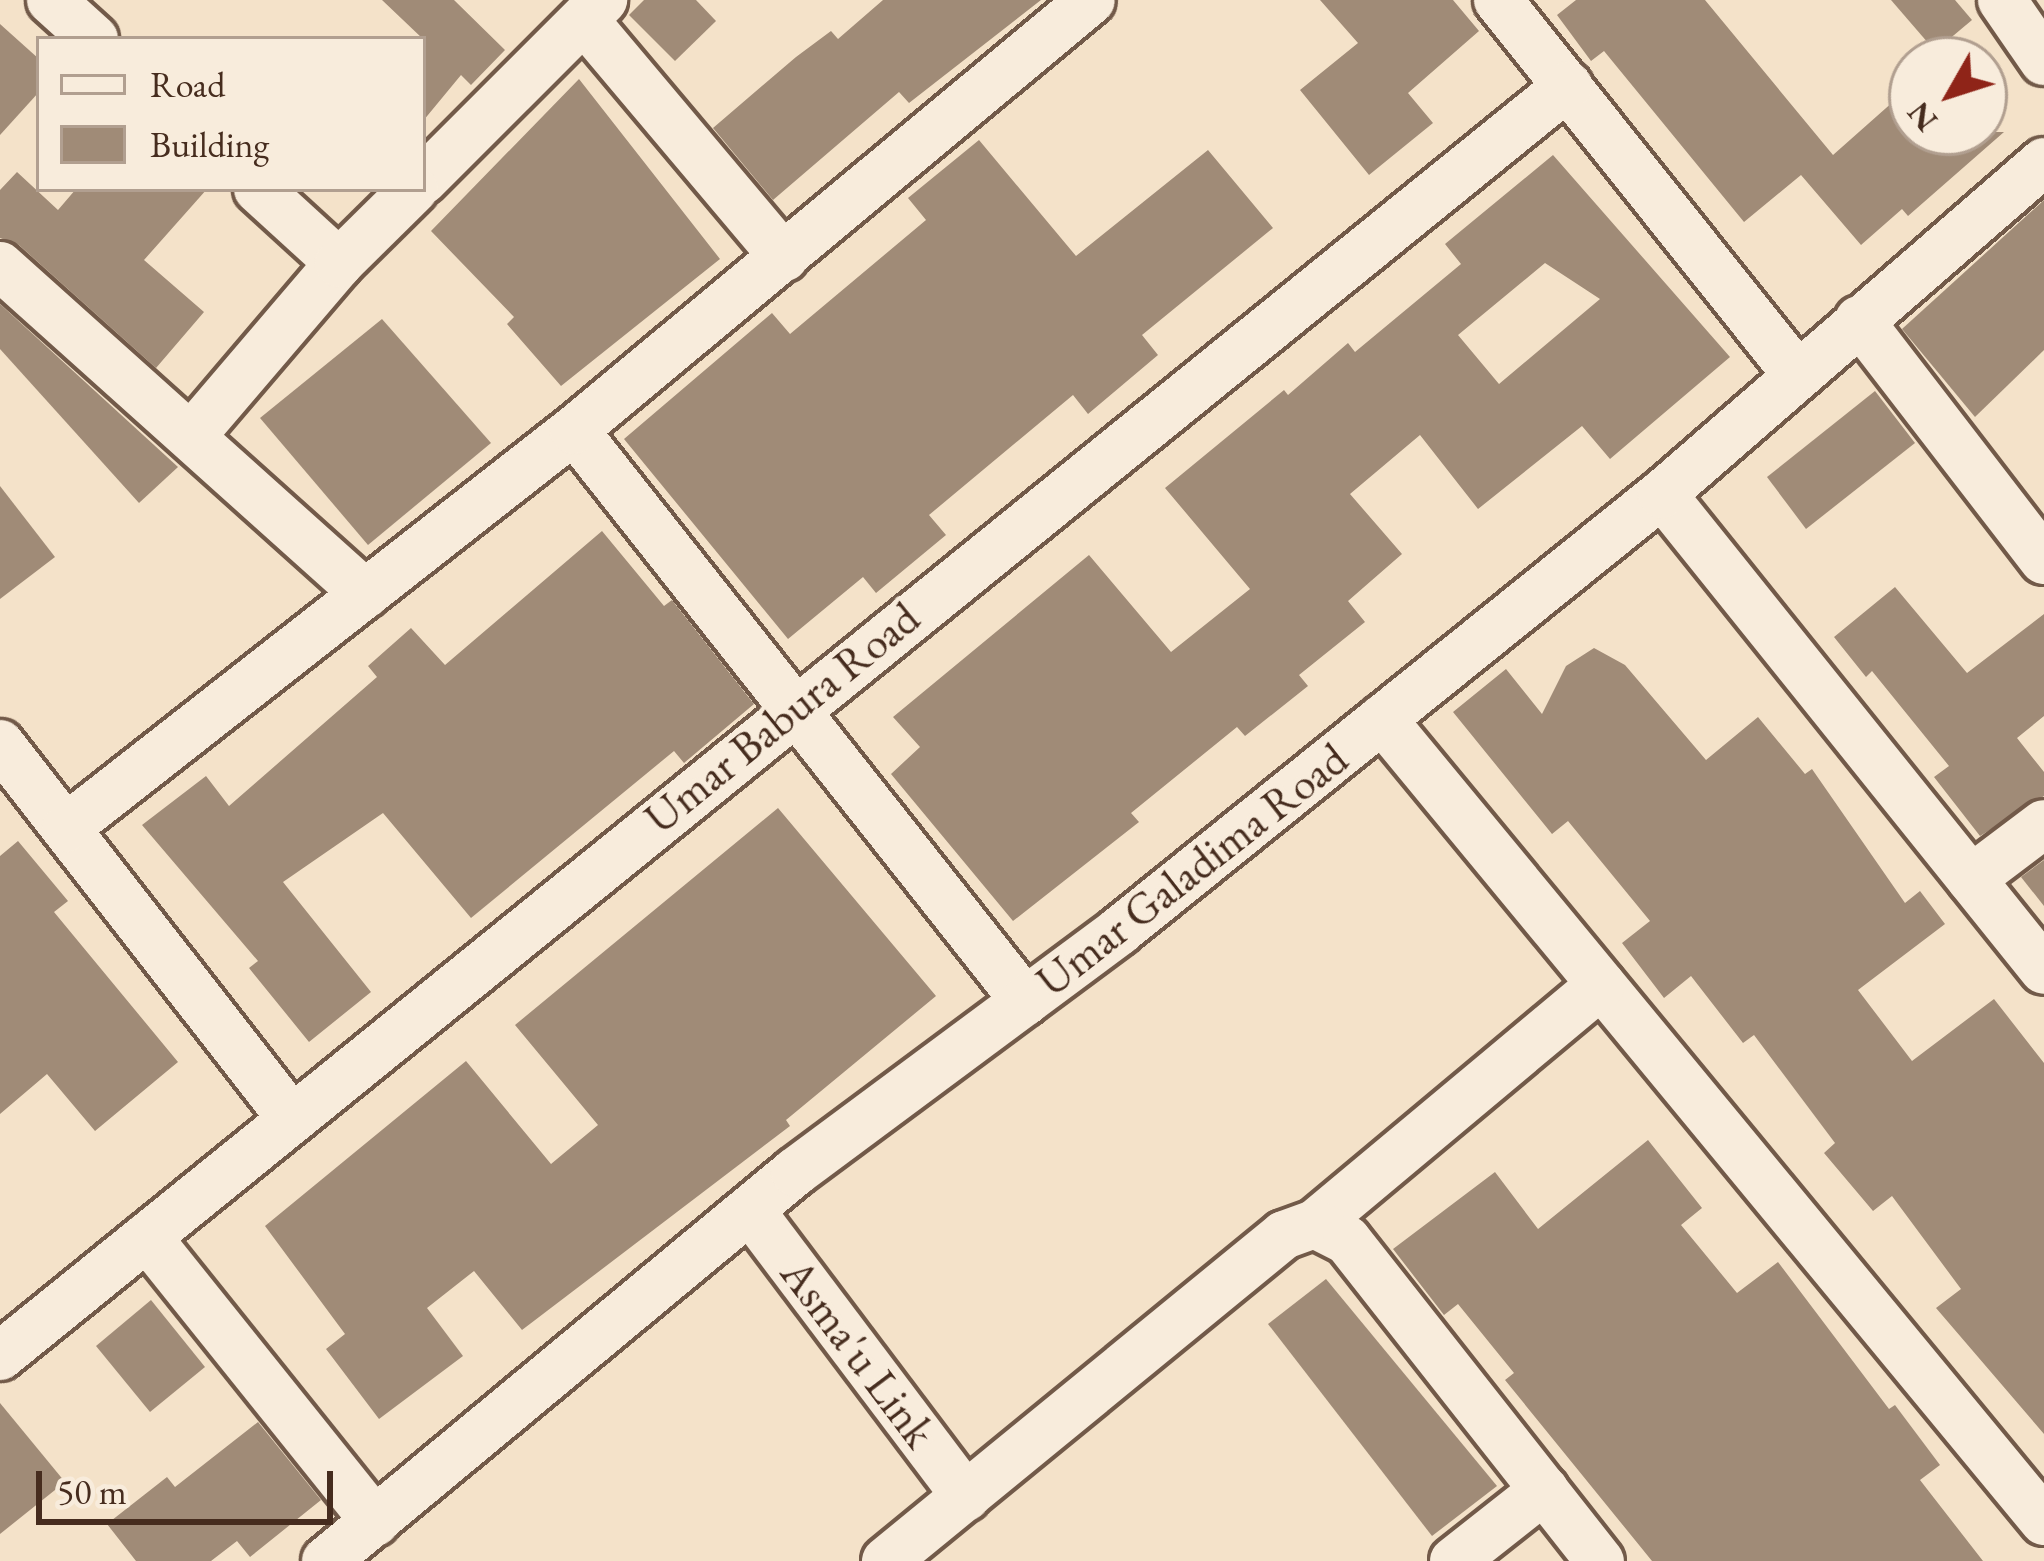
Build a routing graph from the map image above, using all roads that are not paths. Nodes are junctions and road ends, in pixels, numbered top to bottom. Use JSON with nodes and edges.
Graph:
{"nodes":[{"id":1,"x":51,"y":0,"type":"edge"},
{"id":2,"x":1091,"y":0,"type":"edge"},
{"id":3,"x":1498,"y":0,"type":"edge"},
{"id":4,"x":2002,"y":0,"type":"edge"},
{"id":5,"x":594,"y":10,"type":"edge"},
{"id":6,"x":91,"y":36,"type":"edge"},
{"id":7,"x":2044,"y":61,"type":"edge"},
{"id":8,"x":1568,"y":86,"type":"junction"},
{"id":9,"x":2044,"y":162,"type":"edge"},
{"id":10,"x":426,"y":177,"type":"edge"},
{"id":11,"x":261,"y":192,"type":"edge"},
{"id":12,"x":411,"y":192,"type":"edge"},
{"id":13,"x":784,"y":257,"type":"junction"},
{"id":14,"x":339,"y":263,"type":"junction"},
{"id":15,"x":0,"y":266,"type":"edge"},
{"id":16,"x":1859,"y":320,"type":"junction"},
{"id":17,"x":1797,"y":375,"type":"junction"},
{"id":18,"x":574,"y":430,"type":"junction"},
{"id":19,"x":194,"y":433,"type":"junction"},
{"id":20,"x":1662,"y":494,"type":"junction"},
{"id":21,"x":2044,"y":560,"type":"edge"},
{"id":22,"x":365,"y":594,"type":"junction"},
{"id":23,"x":795,"y":706,"type":"junction"},
{"id":24,"x":1382,"y":719,"type":"junction"},
{"id":25,"x":0,"y":744,"type":"edge"},
{"id":26,"x":2044,"y":824,"type":"edge"},
{"id":27,"x":65,"y":828,"type":"junction"},
{"id":28,"x":1971,"y":879,"type":"junction"},
{"id":29,"x":2044,"y":970,"type":"edge"},
{"id":30,"x":1601,"y":985,"type":"junction"},
{"id":31,"x":1025,"y":1001,"type":"junction"},
{"id":32,"x":292,"y":1119,"type":"junction"},
{"id":33,"x":750,"y":1210,"type":"junction"},
{"id":34,"x":1315,"y":1224,"type":"junction"},
{"id":35,"x":147,"y":1237,"type":"junction"},
{"id":36,"x":4,"y":1344,"type":"edge"},
{"id":37,"x":1544,"y":1490,"type":"junction"},
{"id":38,"x":966,"y":1497,"type":"junction"},
{"id":39,"x":2044,"y":1521,"type":"edge"},
{"id":40,"x":375,"y":1522,"type":"junction"},
{"id":41,"x":326,"y":1561,"type":"edge"},
{"id":42,"x":886,"y":1561,"type":"edge"},
{"id":43,"x":1454,"y":1561,"type":"edge"},
{"id":44,"x":1600,"y":1561,"type":"edge"}],
"edges":[{"from":1,"to":6,"type":"street"},
{"from":2,"to":13,"type":"street"},
{"from":3,"to":8,"type":"street"},
{"from":4,"to":7,"type":"street"},
{"from":5,"to":10,"type":"street"},
{"from":5,"to":13,"type":"street"},
{"from":8,"to":17,"type":"street"},
{"from":8,"to":23,"type":"street","name":"Umar Babura Road"},
{"from":9,"to":16,"type":"street","name":"Umar Galadima Road"},
{"from":11,"to":14,"type":"street"},
{"from":12,"to":14,"type":"street"},
{"from":13,"to":18,"type":"street"},
{"from":14,"to":19,"type":"street"},
{"from":15,"to":19,"type":"street"},
{"from":16,"to":17,"type":"street","name":"Umar Galadima Road"},
{"from":16,"to":21,"type":"street"},
{"from":17,"to":20,"type":"street","name":"Umar Galadima Road"},
{"from":18,"to":22,"type":"street"},
{"from":18,"to":23,"type":"street"},
{"from":19,"to":22,"type":"street"},
{"from":20,"to":24,"type":"street","name":"Umar Galadima Road"},
{"from":20,"to":28,"type":"street"},
{"from":22,"to":27,"type":"street"},
{"from":23,"to":31,"type":"street"},
{"from":23,"to":32,"type":"street","name":"Umar Babura Road"},
{"from":24,"to":30,"type":"street"},
{"from":24,"to":31,"type":"street","name":"Umar Galadima Road"},
{"from":25,"to":27,"type":"street"},
{"from":26,"to":28,"type":"street"},
{"from":27,"to":32,"type":"street"},
{"from":28,"to":29,"type":"street"},
{"from":30,"to":34,"type":"street"},
{"from":30,"to":39,"type":"street"},
{"from":31,"to":33,"type":"street","name":"Umar Galadima Road"},
{"from":32,"to":35,"type":"street","name":"Umar Babura Road"},
{"from":33,"to":38,"type":"street","name":"Asma'u Link"},
{"from":33,"to":40,"type":"street","name":"Umar Galadima Road"},
{"from":34,"to":37,"type":"street"},
{"from":34,"to":38,"type":"street"},
{"from":35,"to":36,"type":"street","name":"Umar Babura Road"},
{"from":35,"to":40,"type":"street"},
{"from":37,"to":43,"type":"street"},
{"from":37,"to":44,"type":"street"},
{"from":38,"to":42,"type":"street"},
{"from":40,"to":41,"type":"street","name":"Umar Galadima Road"}]}
